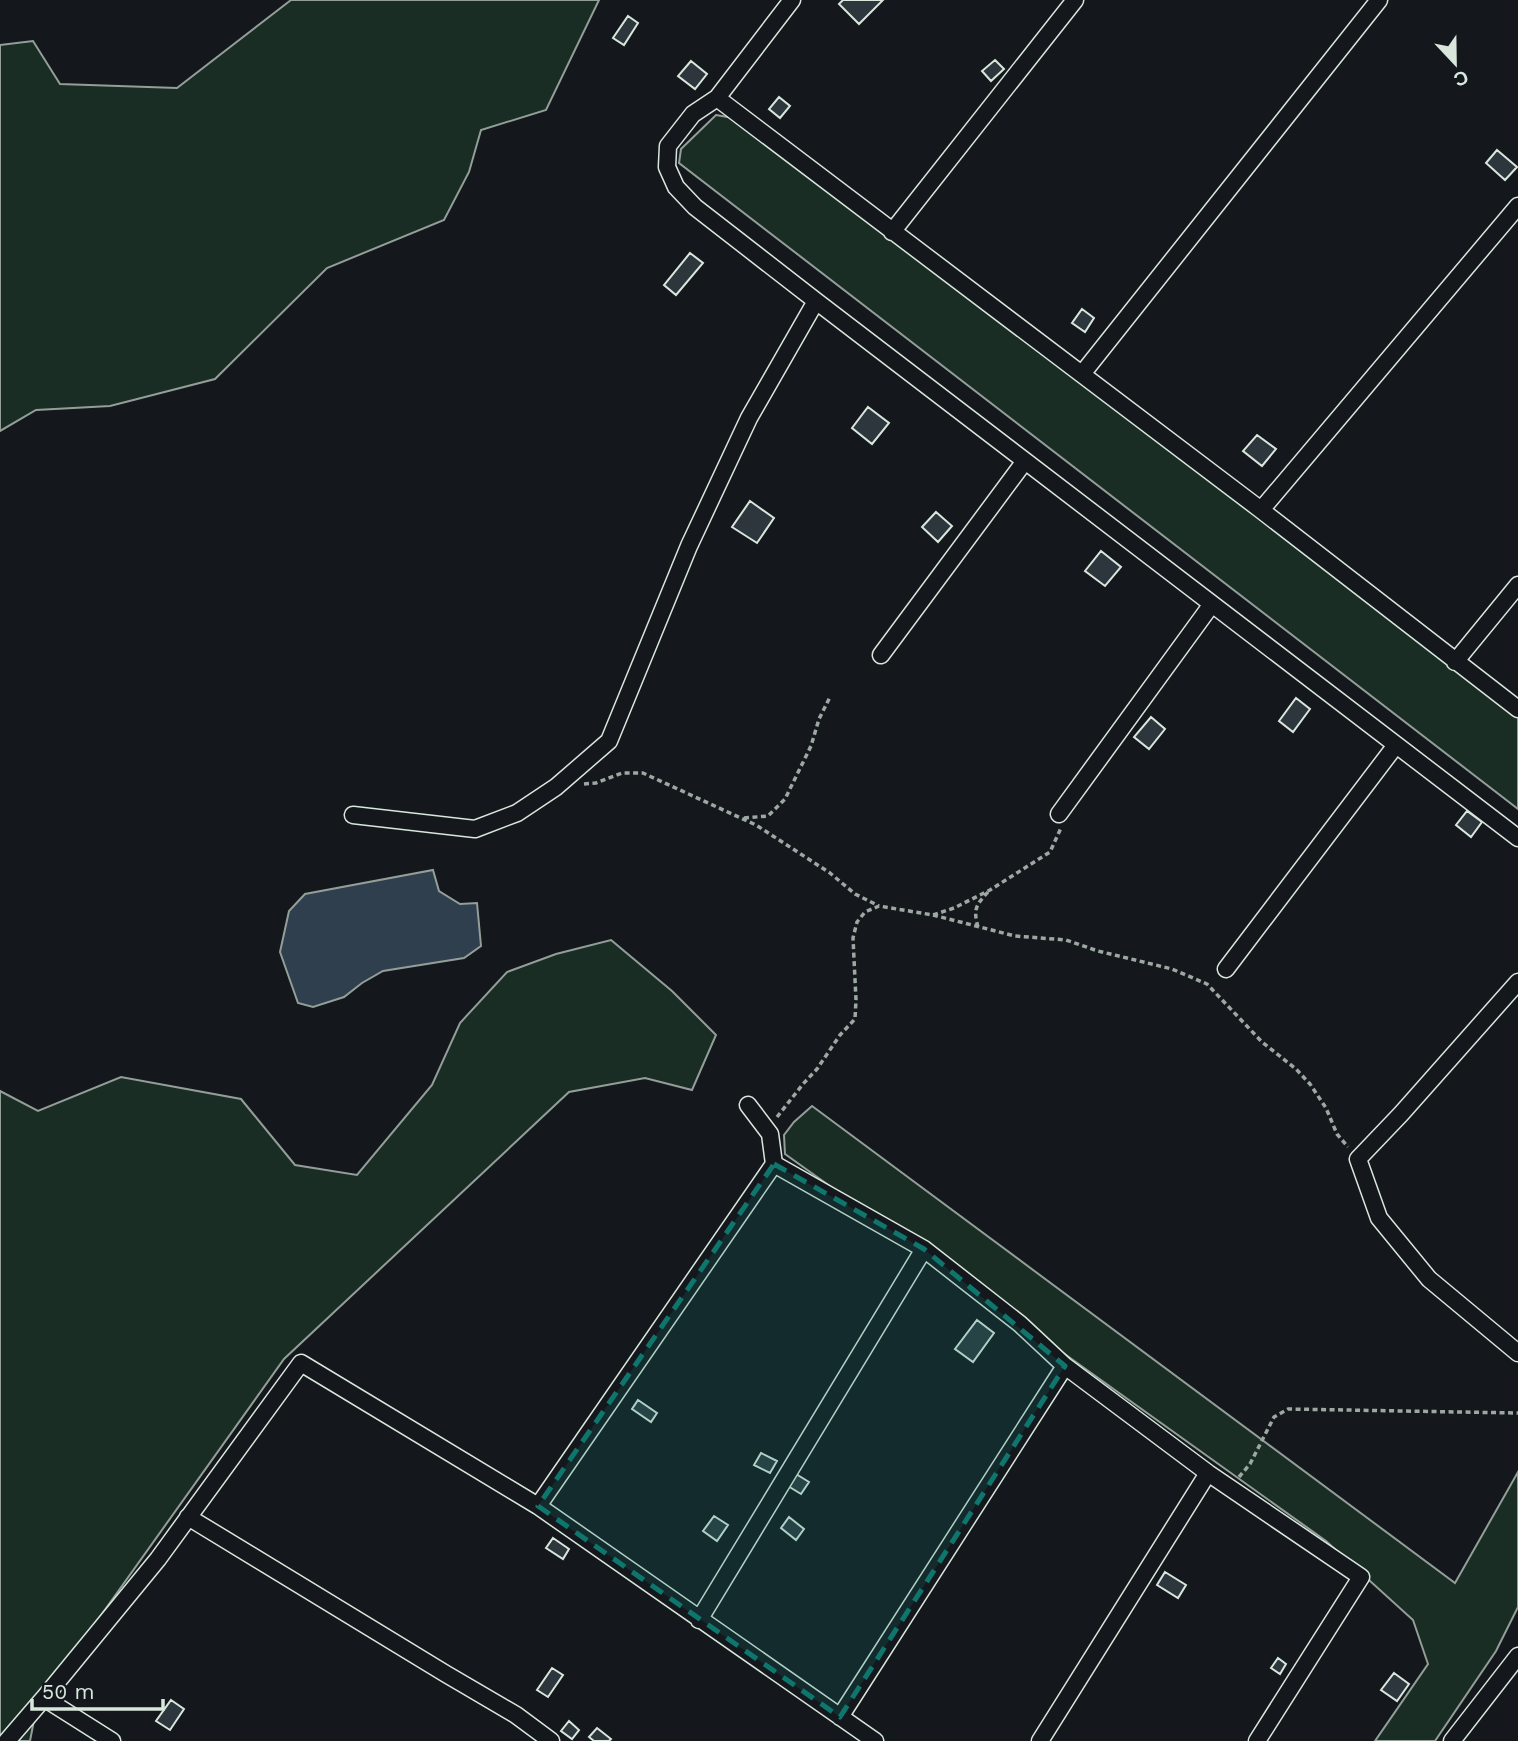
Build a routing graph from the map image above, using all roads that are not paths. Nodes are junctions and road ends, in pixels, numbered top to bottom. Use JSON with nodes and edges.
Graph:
{"nodes":[{"id":1,"x":792,"y":0,"type":"edge"},
{"id":2,"x":1074,"y":0,"type":"edge"},
{"id":3,"x":1379,"y":0,"type":"edge"},
{"id":4,"x":717,"y":99,"type":"junction"},
{"id":5,"x":1518,"y":206,"type":"edge"},
{"id":6,"x":892,"y":232,"type":"junction"},
{"id":7,"x":816,"y":301,"type":"junction"},
{"id":8,"x":1082,"y":374,"type":"junction"},
{"id":9,"x":1025,"y":461,"type":"junction"},
{"id":10,"x":1261,"y":510,"type":"junction"},
{"id":11,"x":1518,"y":585,"type":"edge"},
{"id":12,"x":1212,"y":604,"type":"junction"},
{"id":13,"x":881,"y":655,"type":"dead end"},
{"id":14,"x":1455,"y":662,"type":"junction"},
{"id":15,"x":1518,"y":709,"type":"edge"},
{"id":16,"x":1396,"y":745,"type":"junction"},
{"id":17,"x":1059,"y":814,"type":"road end"},
{"id":18,"x":353,"y":815,"type":"dead end"},
{"id":19,"x":1518,"y":838,"type":"edge"},
{"id":20,"x":1226,"y":969,"type":"dead end"},
{"id":21,"x":1518,"y":982,"type":"edge"},
{"id":22,"x":748,"y":1105,"type":"dead end"},
{"id":23,"x":774,"y":1164,"type":"junction"},
{"id":24,"x":924,"y":1250,"type":"junction"},
{"id":25,"x":1518,"y":1353,"type":"edge"},
{"id":26,"x":1065,"y":1366,"type":"junction"},
{"id":27,"x":1208,"y":1473,"type":"junction"},
{"id":28,"x":538,"y":1506,"type":"junction"},
{"id":29,"x":188,"y":1517,"type":"junction"},
{"id":30,"x":699,"y":1619,"type":"junction"},
{"id":31,"x":1518,"y":1656,"type":"edge"},
{"id":32,"x":44,"y":1698,"type":"junction"},
{"id":33,"x":840,"y":1717,"type":"junction"},
{"id":34,"x":7,"y":1741,"type":"edge"},
{"id":35,"x":111,"y":1741,"type":"edge"},
{"id":36,"x":551,"y":1741,"type":"edge"},
{"id":37,"x":875,"y":1741,"type":"edge"},
{"id":38,"x":1040,"y":1741,"type":"edge"},
{"id":39,"x":1257,"y":1741,"type":"edge"},
{"id":40,"x":1452,"y":1741,"type":"edge"}],
"edges":[{"from":1,"to":4,"type":"street"},
{"from":2,"to":6,"type":"street"},
{"from":3,"to":8,"type":"street"},
{"from":4,"to":6,"type":"street"},
{"from":4,"to":7,"type":"street"},
{"from":5,"to":10,"type":"street"},
{"from":6,"to":8,"type":"street"},
{"from":7,"to":9,"type":"street"},
{"from":7,"to":18,"type":"street"},
{"from":8,"to":10,"type":"street"},
{"from":9,"to":12,"type":"street"},
{"from":9,"to":13,"type":"street"},
{"from":10,"to":14,"type":"street"},
{"from":11,"to":14,"type":"street"},
{"from":12,"to":16,"type":"street"},
{"from":12,"to":17,"type":"street"},
{"from":14,"to":15,"type":"street"},
{"from":16,"to":19,"type":"street"},
{"from":16,"to":20,"type":"street"},
{"from":21,"to":25,"type":"street"},
{"from":22,"to":23,"type":"street"},
{"from":23,"to":24,"type":"street"},
{"from":23,"to":28,"type":"street"},
{"from":24,"to":26,"type":"street"},
{"from":24,"to":30,"type":"street"},
{"from":26,"to":27,"type":"street"},
{"from":26,"to":33,"type":"street"},
{"from":27,"to":38,"type":"street"},
{"from":27,"to":39,"type":"street"},
{"from":28,"to":29,"type":"street"},
{"from":28,"to":30,"type":"street"},
{"from":29,"to":32,"type":"street"},
{"from":29,"to":36,"type":"street"},
{"from":30,"to":33,"type":"street"},
{"from":31,"to":40,"type":"street"},
{"from":32,"to":34,"type":"street"},
{"from":32,"to":35,"type":"street"},
{"from":33,"to":37,"type":"street"}]}
